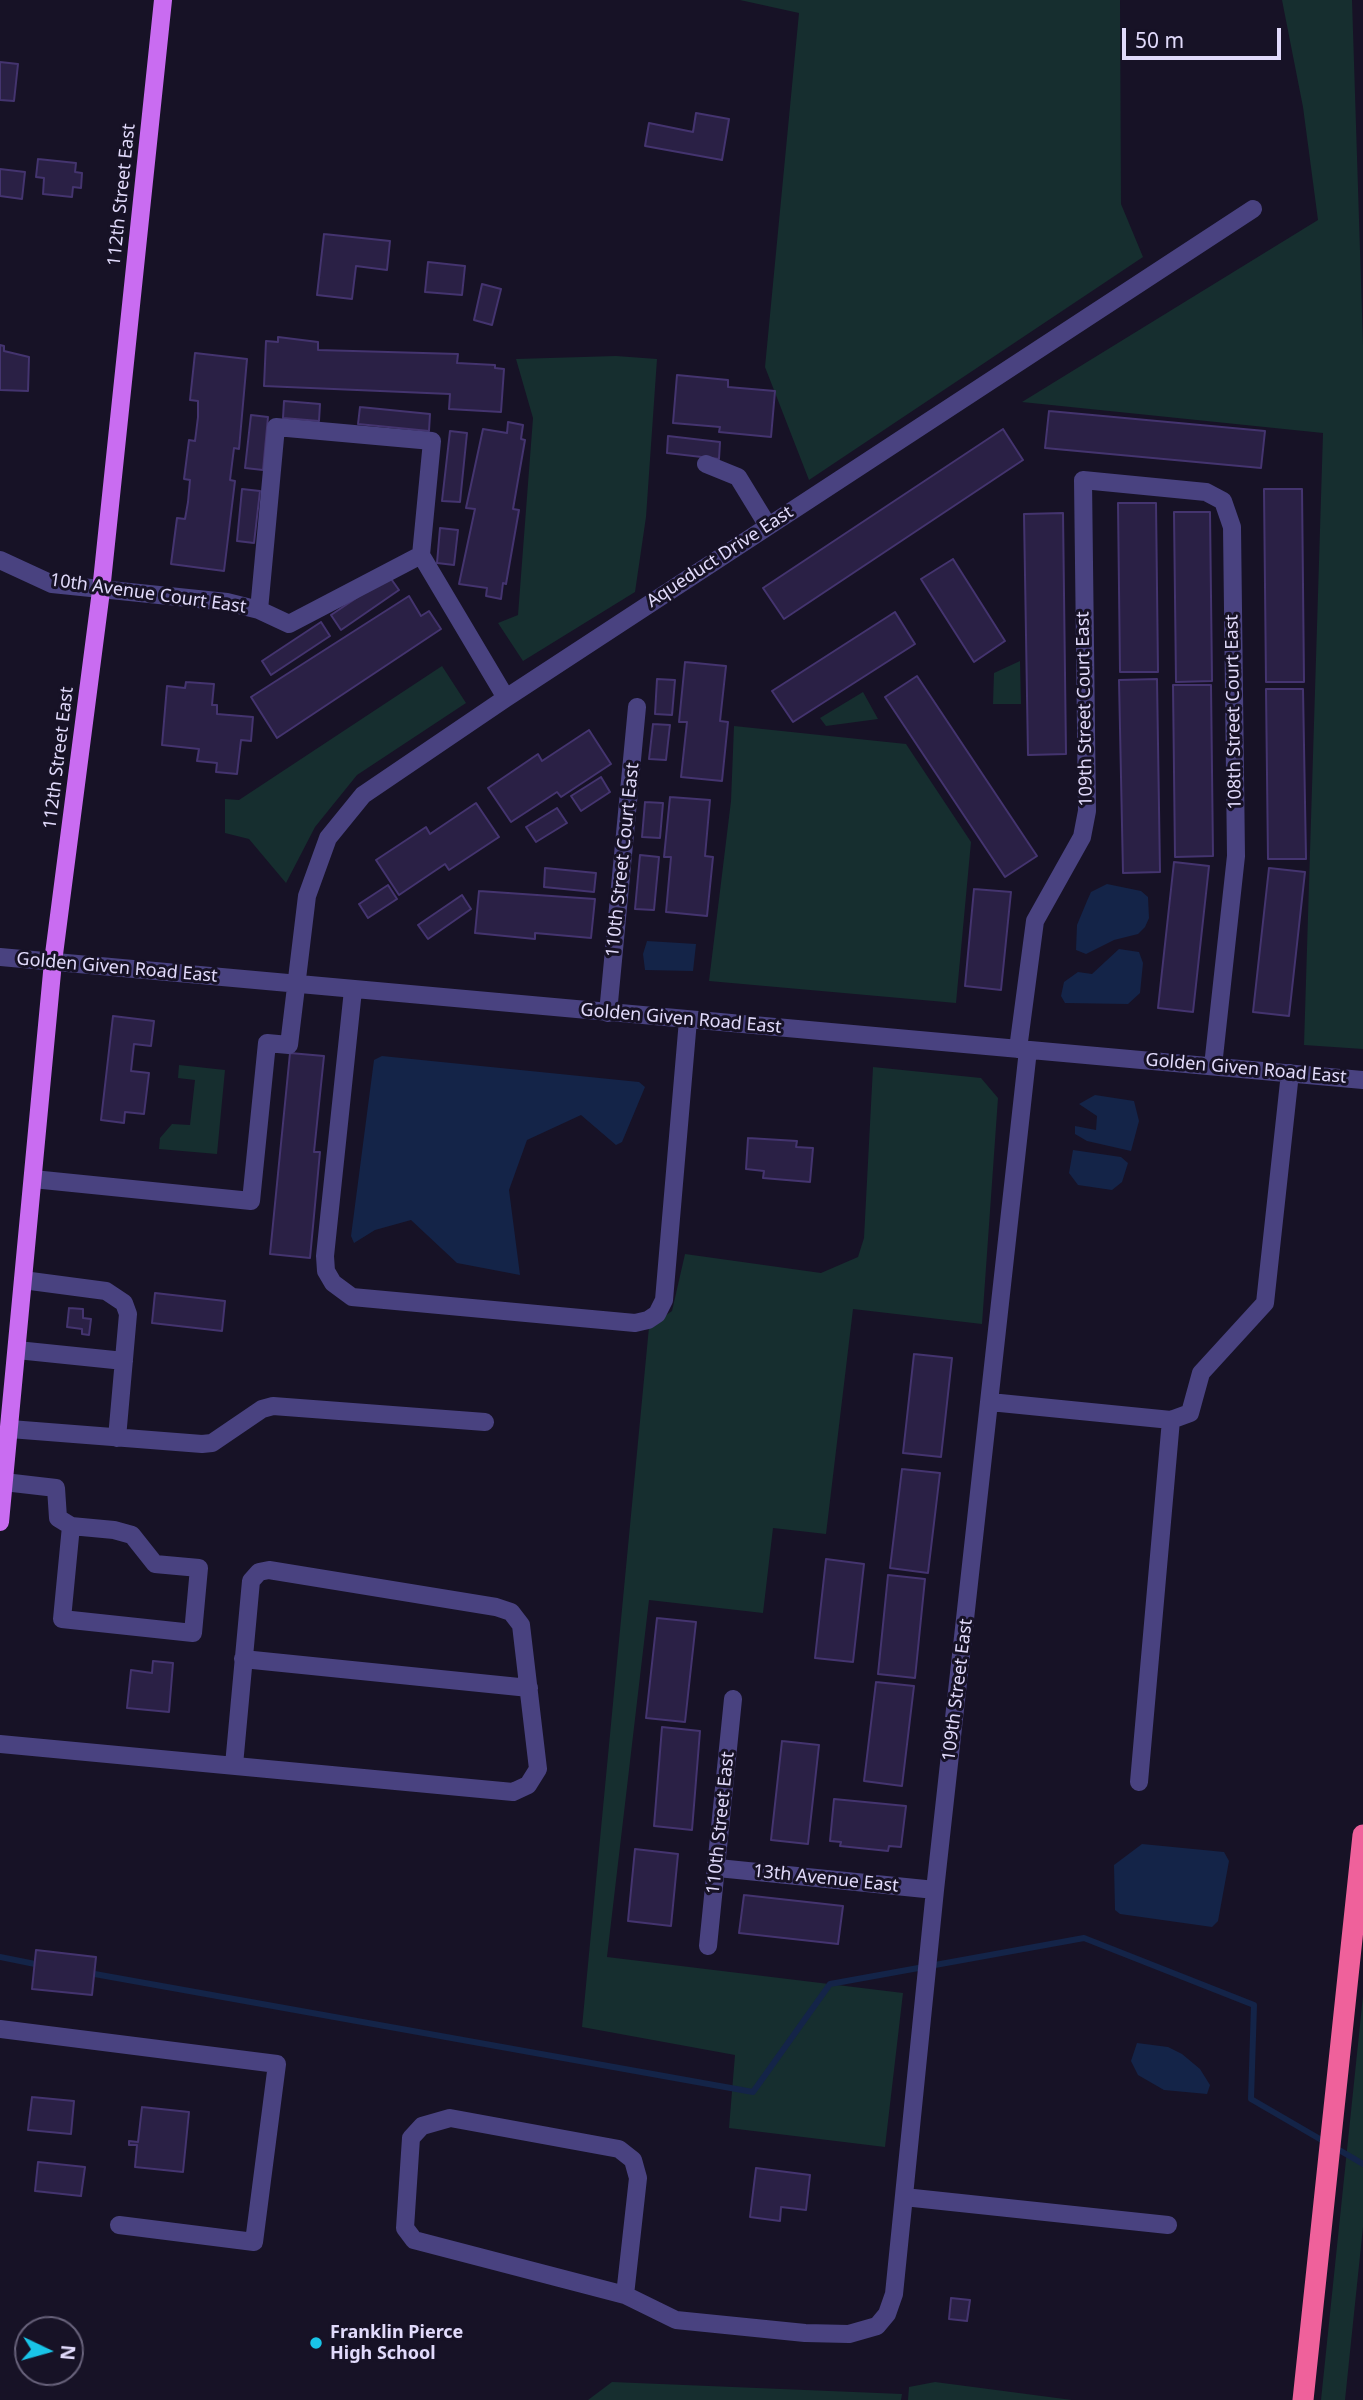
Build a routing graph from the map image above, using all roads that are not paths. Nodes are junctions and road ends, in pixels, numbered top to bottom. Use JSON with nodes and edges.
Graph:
{"nodes":[{"id":1,"x":163,"y":0,"type":"edge"},
{"id":2,"x":1253,"y":209,"type":"dead end"},
{"id":3,"x":706,"y":464,"type":"dead end"},
{"id":4,"x":1083,"y":480,"type":"joint"},
{"id":5,"x":768,"y":526,"type":"junction"},
{"id":6,"x":421,"y":555,"type":"junction"},
{"id":7,"x":0,"y":560,"type":"edge"},
{"id":8,"x":101,"y":591,"type":"junction"},
{"id":9,"x":259,"y":610,"type":"junction"},
{"id":10,"x":506,"y":698,"type":"junction"},
{"id":11,"x":637,"y":707,"type":"dead end"},
{"id":12,"x":0,"y":957,"type":"edge"},
{"id":13,"x":54,"y":962,"type":"junction"},
{"id":14,"x":295,"y":985,"type":"junction"},
{"id":15,"x":353,"y":990,"type":"junction"},
{"id":16,"x":608,"y":1013,"type":"junction"},
{"id":17,"x":688,"y":1020,"type":"junction"},
{"id":18,"x":1023,"y":1050,"type":"junction"},
{"id":19,"x":1213,"y":1066,"type":"junction"},
{"id":20,"x":1290,"y":1073,"type":"junction"},
{"id":21,"x":1363,"y":1080,"type":"edge"},
{"id":22,"x":33,"y":1179,"type":"junction"},
{"id":23,"x":23,"y":1280,"type":"junction"},
{"id":24,"x":17,"y":1350,"type":"junction"},
{"id":25,"x":124,"y":1360,"type":"junction"},
{"id":26,"x":990,"y":1402,"type":"junction"},
{"id":27,"x":1171,"y":1420,"type":"junction"},
{"id":28,"x":485,"y":1422,"type":"dead end"},
{"id":29,"x":10,"y":1429,"type":"junction"},
{"id":30,"x":117,"y":1438,"type":"junction"},
{"id":31,"x":4,"y":1482,"type":"junction"},
{"id":32,"x":0,"y":1522,"type":"edge"},
{"id":33,"x":71,"y":1526,"type":"junction"},
{"id":34,"x":243,"y":1659,"type":"junction"},
{"id":35,"x":529,"y":1688,"type":"junction"},
{"id":36,"x":733,"y":1699,"type":"dead end"},
{"id":37,"x":0,"y":1744,"type":"edge"},
{"id":38,"x":234,"y":1765,"type":"junction"},
{"id":39,"x":1139,"y":1783,"type":"dead end"},
{"id":40,"x":1363,"y":1835,"type":"edge"},
{"id":41,"x":718,"y":1868,"type":"junction"},
{"id":42,"x":935,"y":1889,"type":"junction"},
{"id":43,"x":708,"y":1946,"type":"dead end"},
{"id":44,"x":0,"y":2029,"type":"edge"},
{"id":45,"x":904,"y":2197,"type":"junction"},
{"id":46,"x":119,"y":2225,"type":"dead end"},
{"id":47,"x":1168,"y":2225,"type":"dead end"},
{"id":48,"x":625,"y":2295,"type":"junction"},
{"id":49,"x":1303,"y":2400,"type":"edge"}],
"edges":[{"from":1,"to":8,"type":"main road","name":"112th Street East"},
{"from":2,"to":5,"type":"street","name":"Aqueduct Drive East"},
{"from":3,"to":5,"type":"street"},
{"from":4,"to":18,"type":"street","name":"109th Street Court East"},
{"from":4,"to":19,"type":"street","name":"108th Street Court East"},
{"from":5,"to":10,"type":"street","name":"Aqueduct Drive East"},
{"from":6,"to":9,"type":"street","name":"10th Avenue Court East"},
{"from":6,"to":9,"type":"street","name":"10th Avenue Court East"},
{"from":6,"to":10,"type":"street"},
{"from":7,"to":8,"type":"street","name":"10th Avenue Court East"},
{"from":8,"to":9,"type":"street","name":"10th Avenue Court East"},
{"from":8,"to":13,"type":"main road","name":"112th Street East"},
{"from":10,"to":14,"type":"street","name":"Aqueduct Drive East"},
{"from":11,"to":16,"type":"street","name":"110th Street Court East"},
{"from":12,"to":13,"type":"street","name":"Golden Given Road East"},
{"from":13,"to":14,"type":"street","name":"Golden Given Road East"},
{"from":13,"to":22,"type":"main road","name":"112th Street East"},
{"from":14,"to":15,"type":"street","name":"Golden Given Road East"},
{"from":14,"to":22,"type":"street","name":"Aqueduct Drive East"},
{"from":15,"to":16,"type":"street","name":"Golden Given Road East"},
{"from":15,"to":17,"type":"street"},
{"from":16,"to":17,"type":"street","name":"Golden Given Road East"},
{"from":17,"to":18,"type":"street","name":"Golden Given Road East"},
{"from":18,"to":19,"type":"street","name":"Golden Given Road East"},
{"from":18,"to":26,"type":"street","name":"109th Street East"},
{"from":19,"to":20,"type":"street","name":"Golden Given Road East"},
{"from":20,"to":21,"type":"street","name":"Golden Given Road East"},
{"from":20,"to":27,"type":"street"},
{"from":22,"to":23,"type":"main road","name":"112th Street East"},
{"from":23,"to":24,"type":"main road","name":"112th Street East"},
{"from":23,"to":25,"type":"street"},
{"from":24,"to":25,"type":"street"},
{"from":24,"to":29,"type":"main road","name":"112th Street East"},
{"from":25,"to":30,"type":"street"},
{"from":26,"to":27,"type":"street"},
{"from":26,"to":42,"type":"street","name":"109th Street East"},
{"from":27,"to":39,"type":"street"},
{"from":28,"to":30,"type":"street"},
{"from":29,"to":30,"type":"street"},
{"from":29,"to":31,"type":"main road","name":"112th Street East"},
{"from":31,"to":32,"type":"main road","name":"112th Street East"},
{"from":31,"to":33,"type":"street"},
{"from":33,"to":33,"type":"street"},
{"from":34,"to":35,"type":"street"},
{"from":34,"to":35,"type":"street"},
{"from":34,"to":38,"type":"street"},
{"from":35,"to":38,"type":"street"},
{"from":36,"to":41,"type":"street","name":"110th Street East"},
{"from":37,"to":38,"type":"street"},
{"from":40,"to":49,"type":"highway"},
{"from":41,"to":42,"type":"street","name":"13th Avenue East"},
{"from":41,"to":43,"type":"street","name":"110th Street East"},
{"from":42,"to":45,"type":"street","name":"109th Street East"},
{"from":44,"to":46,"type":"street"},
{"from":45,"to":47,"type":"street"},
{"from":45,"to":48,"type":"street","name":"109th Street East"},
{"from":48,"to":48,"type":"street"}]}
